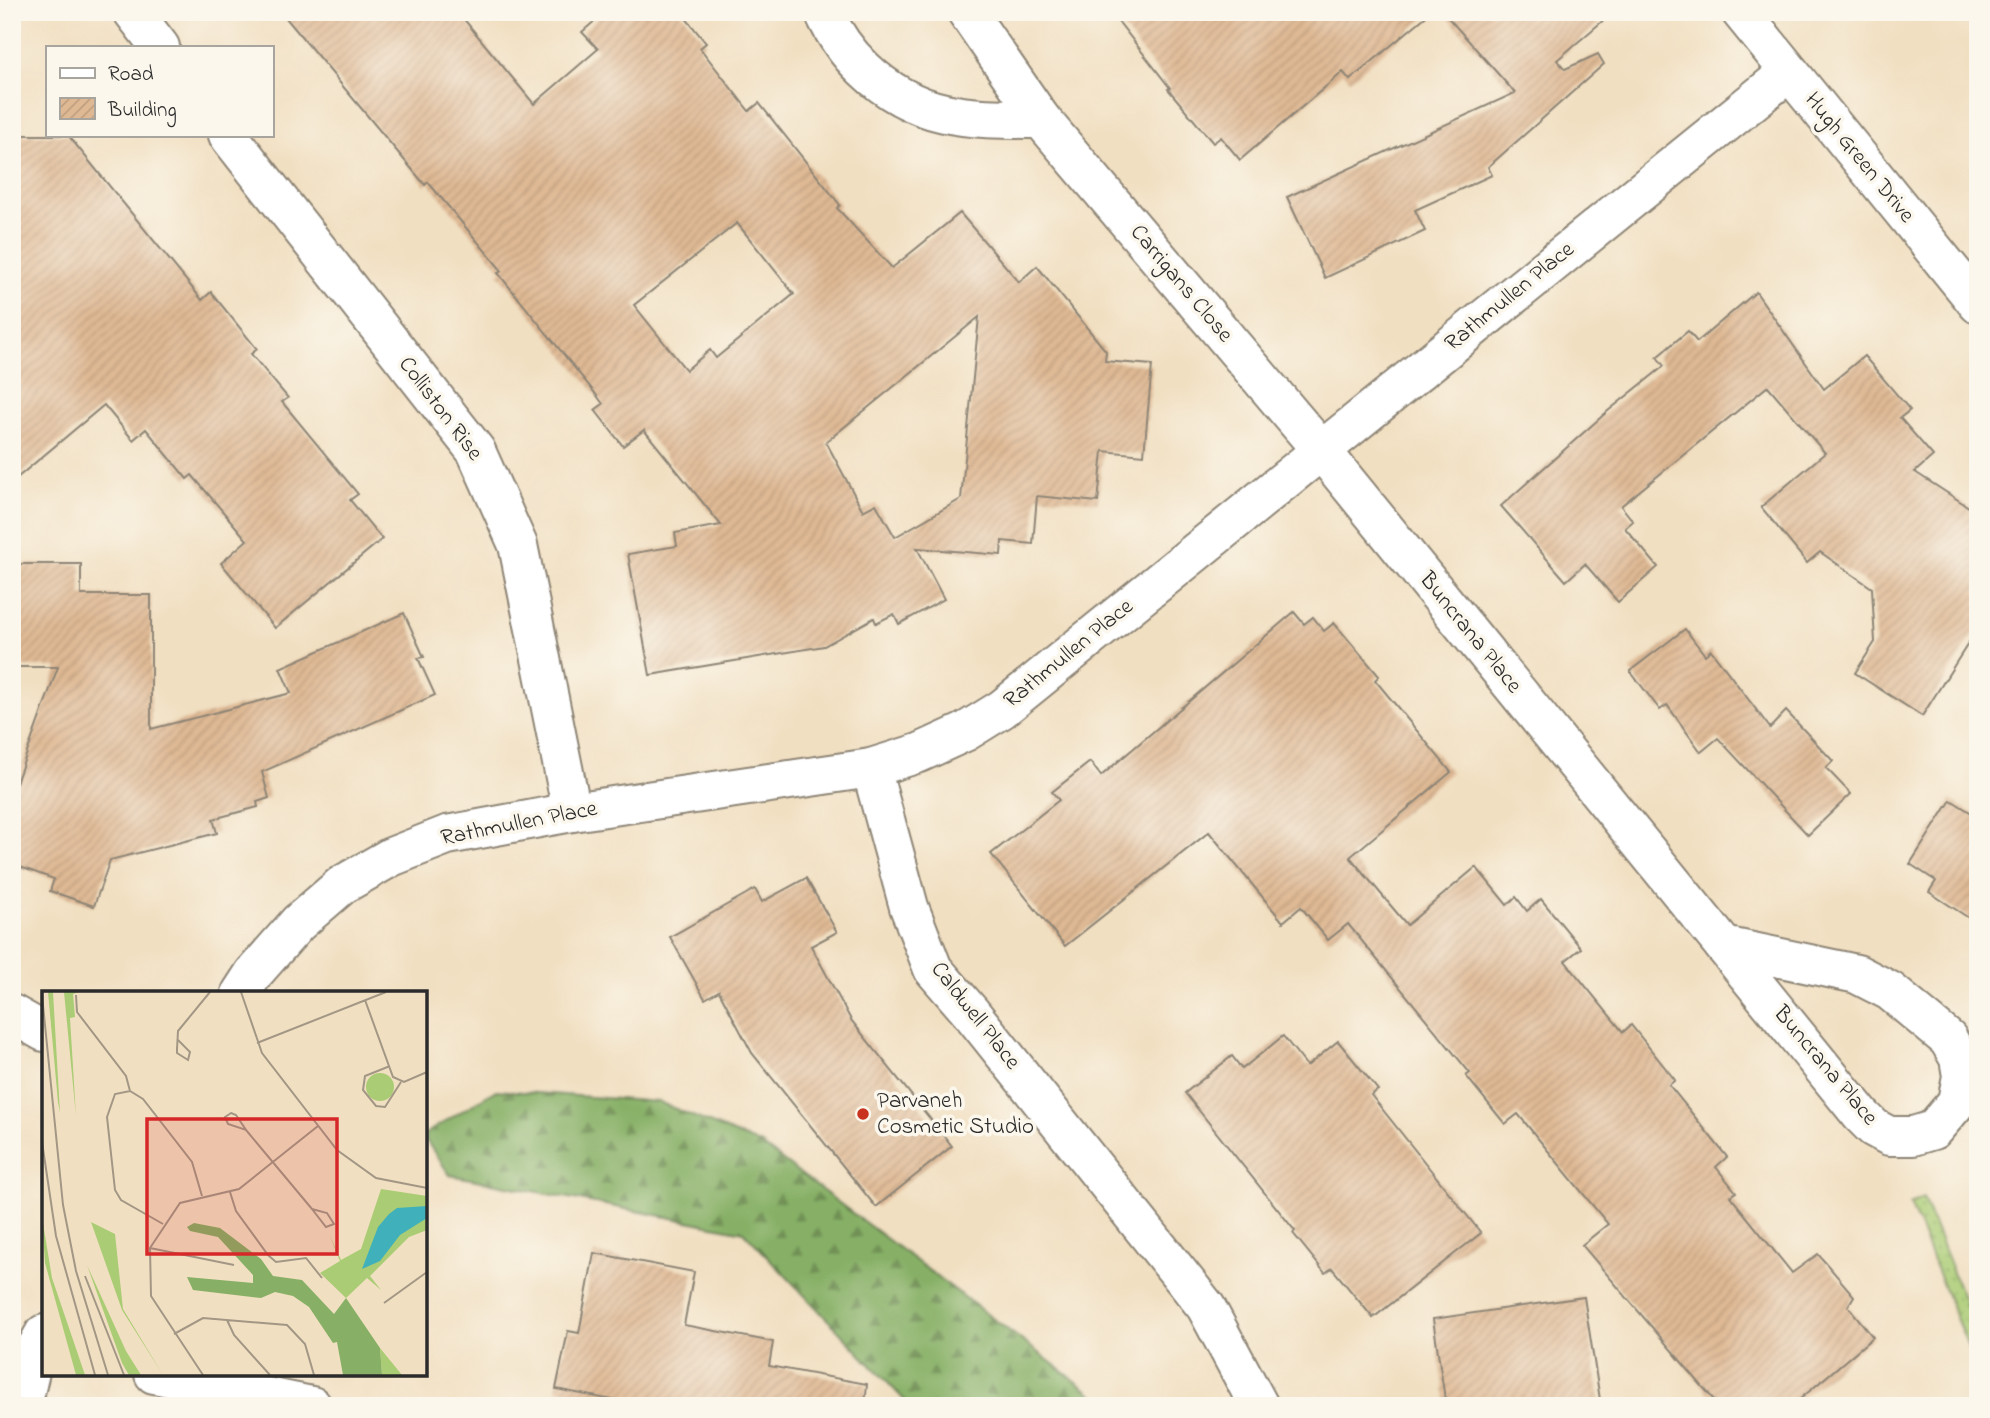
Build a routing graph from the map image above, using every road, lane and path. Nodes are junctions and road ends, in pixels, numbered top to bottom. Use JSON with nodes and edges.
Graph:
{"nodes":[{"id":1,"x":133,"y":12,"type":"edge"},
{"id":2,"x":824,"y":12,"type":"edge"},
{"id":3,"x":967,"y":12,"type":"edge"},
{"id":4,"x":1741,"y":12,"type":"edge"},
{"id":5,"x":159,"y":46,"type":"edge"},
{"id":6,"x":1789,"y":72,"type":"junction"},
{"id":7,"x":1041,"y":119,"type":"junction"},
{"id":8,"x":229,"y":136,"type":"edge"},
{"id":9,"x":1978,"y":304,"type":"edge"},
{"id":10,"x":1321,"y":450,"type":"junction"},
{"id":11,"x":871,"y":768,"type":"junction"},
{"id":12,"x":572,"y":812,"type":"junction"},
{"id":13,"x":1724,"y":946,"type":"junction"},
{"id":14,"x":243,"y":991,"type":"edge"},
{"id":15,"x":12,"y":1014,"type":"edge"},
{"id":16,"x":42,"y":1031,"type":"edge"},
{"id":17,"x":41,"y":1346,"type":"edge"},
{"id":18,"x":164,"y":1376,"type":"edge"},
{"id":19,"x":22,"y":1406,"type":"edge"},
{"id":20,"x":312,"y":1406,"type":"edge"},
{"id":21,"x":1259,"y":1406,"type":"edge"}],
"edges":[{"from":1,"to":5,"type":"street"},
{"from":2,"to":7,"type":"street"},
{"from":3,"to":7,"type":"street","name":"Carrigans Close"},
{"from":4,"to":6,"type":"street","name":"Hugh Green Drive"},
{"from":6,"to":9,"type":"street","name":"Hugh Green Drive"},
{"from":6,"to":10,"type":"street","name":"Rathmullen Place"},
{"from":7,"to":10,"type":"street","name":"Carrigans Close"},
{"from":8,"to":12,"type":"street","name":"Colliston Rise"},
{"from":10,"to":11,"type":"street","name":"Rathmullen Place"},
{"from":10,"to":13,"type":"street","name":"Buncrana Place"},
{"from":11,"to":12,"type":"street","name":"Rathmullen Place"},
{"from":11,"to":21,"type":"street","name":"Caldwell Place"},
{"from":12,"to":14,"type":"street","name":"Rathmullen Place"},
{"from":13,"to":13,"type":"street","name":"Buncrana Place"},
{"from":15,"to":16,"type":"street"},
{"from":17,"to":19,"type":"street"},
{"from":18,"to":20,"type":"street"}]}
